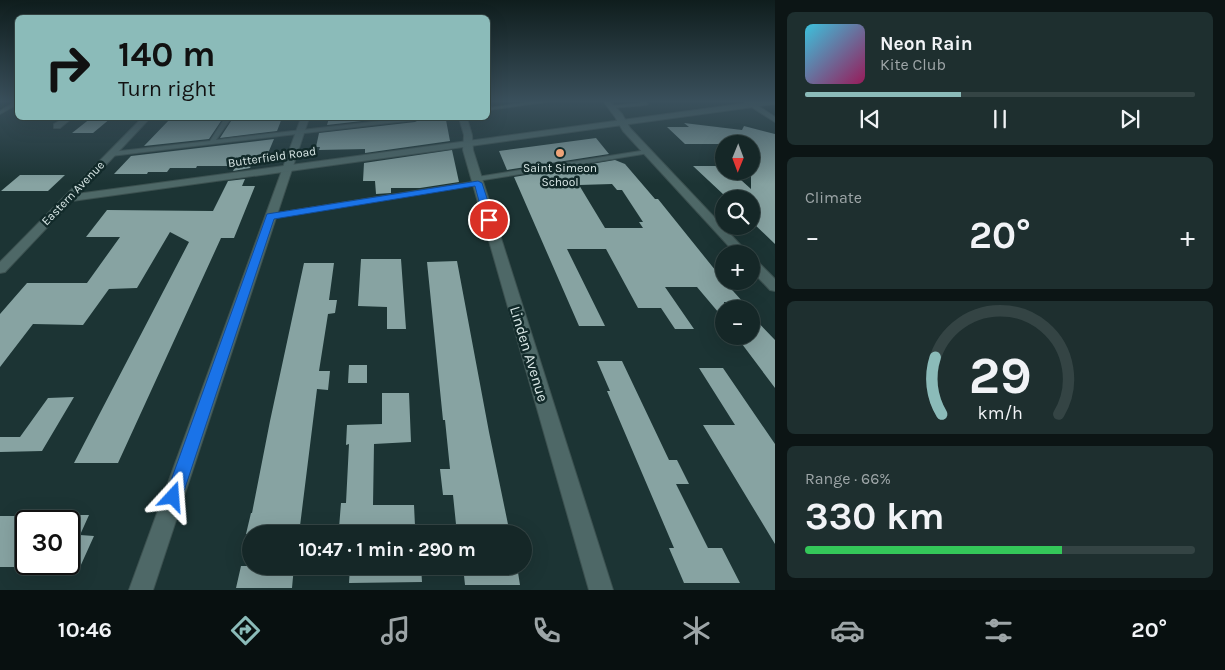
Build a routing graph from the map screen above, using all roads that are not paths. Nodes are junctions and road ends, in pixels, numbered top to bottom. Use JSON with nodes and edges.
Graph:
{"nodes":[{"id":1,"x":136,"y":129,"type":"edge"},
{"id":2,"x":221,"y":129,"type":"edge"},
{"id":3,"x":279,"y":129,"type":"edge"},
{"id":4,"x":300,"y":129,"type":"edge"},
{"id":5,"x":466,"y":129,"type":"edge"},
{"id":6,"x":572,"y":129,"type":"edge"},
{"id":7,"x":626,"y":129,"type":"edge"},
{"id":8,"x":212,"y":142,"type":"junction"},
{"id":9,"x":468,"y":142,"type":"junction"},
{"id":10,"x":647,"y":152,"type":"junction"},
{"id":11,"x":111,"y":154,"type":"junction"},
{"id":12,"x":287,"y":168,"type":"junction"},
{"id":13,"x":477,"y":181,"type":"junction"},
{"id":14,"x":69,"y":198,"type":"junction"},
{"id":15,"x":270,"y":216,"type":"junction"},
{"id":16,"x":735,"y":245,"type":"edge"},
{"id":17,"x":5,"y":258,"type":"edge"},
{"id":18,"x":0,"y":269,"type":"edge"},
{"id":19,"x":760,"y":271,"type":"edge"},
{"id":20,"x":775,"y":287,"type":"edge"},
{"id":21,"x":141,"y":590,"type":"edge"},
{"id":22,"x":601,"y":590,"type":"edge"}],
"edges":[{"from":1,"to":11,"type":"street","name":"Eastern Avenue"},
{"from":2,"to":8,"type":"lane"},
{"from":3,"to":8,"type":"lane"},
{"from":4,"to":12,"type":"street"},
{"from":5,"to":9,"type":"street","name":"Linden Avenue"},
{"from":6,"to":9,"type":"street","name":"Butterfield Road"},
{"from":7,"to":10,"type":"street"},
{"from":8,"to":11,"type":"lane"},
{"from":9,"to":12,"type":"street","name":"Butterfield Road"},
{"from":9,"to":13,"type":"street","name":"Linden Avenue"},
{"from":10,"to":13,"type":"lane"},
{"from":10,"to":16,"type":"street"},
{"from":11,"to":14,"type":"street","name":"Eastern Avenue"},
{"from":12,"to":14,"type":"street","name":"Butterfield Road"},
{"from":12,"to":15,"type":"street"},
{"from":13,"to":15,"type":"lane"},
{"from":13,"to":22,"type":"street","name":"Linden Avenue"},
{"from":14,"to":17,"type":"street","name":"Eastern Avenue"},
{"from":15,"to":21,"type":"street"},
{"from":17,"to":18,"type":"street","name":"Eastern Avenue"},
{"from":19,"to":20,"type":"street"}]}
